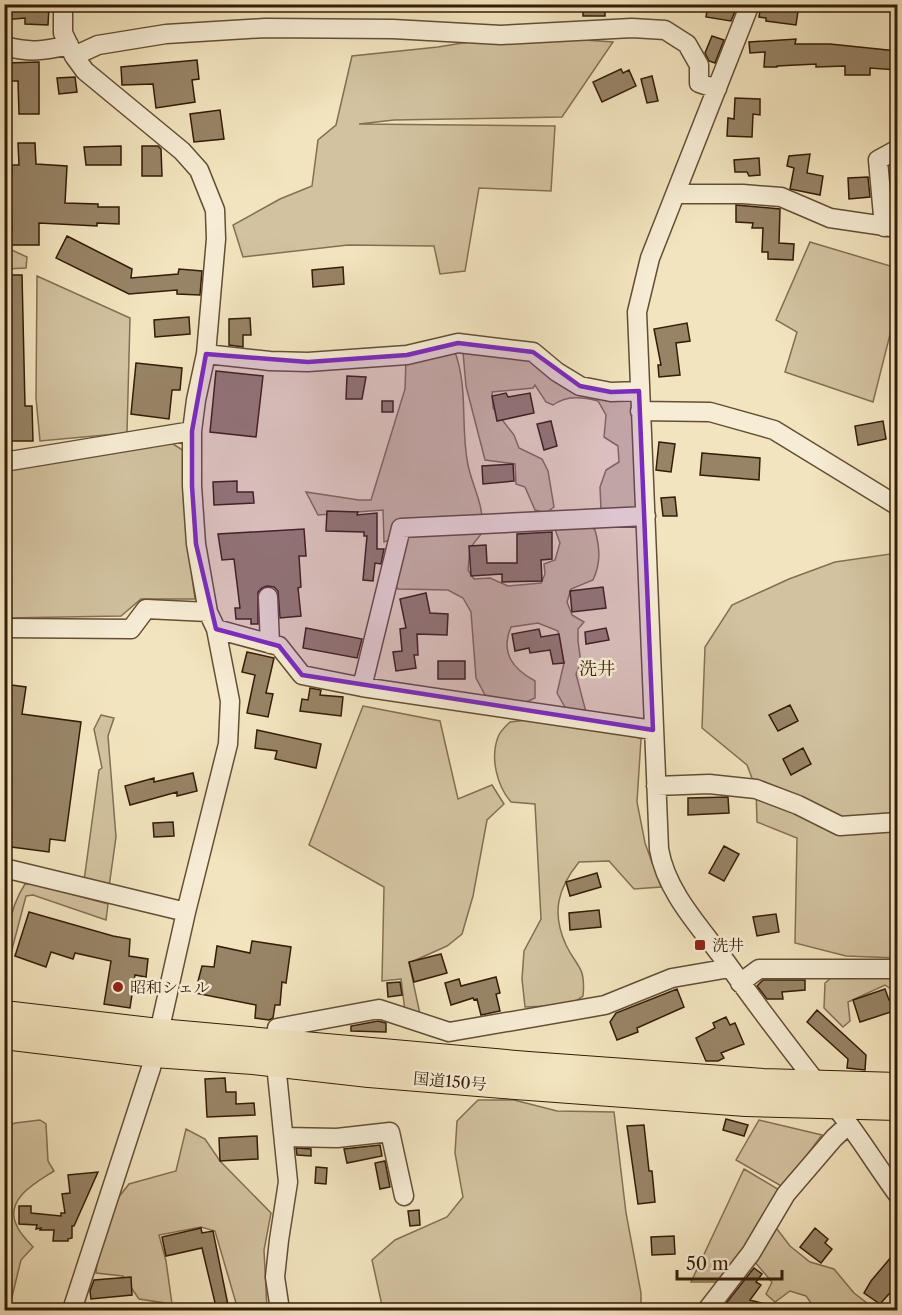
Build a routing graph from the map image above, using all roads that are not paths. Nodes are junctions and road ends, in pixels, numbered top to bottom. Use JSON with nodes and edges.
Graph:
{"nodes":[{"id":1,"x":63,"y":4,"type":"edge"},
{"id":2,"x":750,"y":4,"type":"edge"},
{"id":3,"x":4,"y":46,"type":"edge"},
{"id":4,"x":72,"y":50,"type":"junction"},
{"id":5,"x":717,"y":89,"type":"junction"},
{"id":6,"x":897,"y":148,"type":"edge"},
{"id":7,"x":676,"y":194,"type":"junction"},
{"id":8,"x":891,"y":228,"type":"edge"},
{"id":9,"x":206,"y":354,"type":"junction"},
{"id":10,"x":639,"y":390,"type":"junction"},
{"id":11,"x":640,"y":411,"type":"junction"},
{"id":12,"x":192,"y":431,"type":"junction"},
{"id":13,"x":4,"y":462,"type":"edge"},
{"id":14,"x":897,"y":506,"type":"edge"},
{"id":15,"x":646,"y":516,"type":"junction"},
{"id":16,"x":268,"y":597,"type":"dead end"},
{"id":17,"x":208,"y":612,"type":"junction"},
{"id":18,"x":4,"y":628,"type":"edge"},
{"id":19,"x":216,"y":629,"type":"junction"},
{"id":20,"x":270,"y":644,"type":"junction"},
{"id":21,"x":362,"y":687,"type":"junction"},
{"id":22,"x":652,"y":730,"type":"junction"},
{"id":23,"x":656,"y":786,"type":"junction"},
{"id":24,"x":897,"y":822,"type":"edge"},
{"id":25,"x":4,"y":868,"type":"edge"},
{"id":26,"x":186,"y":912,"type":"junction"},
{"id":27,"x":897,"y":969,"type":"edge"},
{"id":28,"x":735,"y":976,"type":"junction"},
{"id":29,"x":4,"y":1014,"type":"edge"},
{"id":30,"x":4,"y":1036,"type":"edge"},
{"id":31,"x":157,"y":1043,"type":"junction"},
{"id":32,"x":276,"y":1053,"type":"junction"},
{"id":33,"x":815,"y":1083,"type":"junction"},
{"id":34,"x":897,"y":1086,"type":"edge"},
{"id":35,"x":897,"y":1107,"type":"edge"},
{"id":36,"x":842,"y":1116,"type":"junction"},
{"id":37,"x":284,"y":1137,"type":"junction"},
{"id":38,"x":897,"y":1195,"type":"edge"},
{"id":39,"x":404,"y":1196,"type":"dead end"},
{"id":40,"x":77,"y":1309,"type":"edge"},
{"id":41,"x":280,"y":1311,"type":"edge"},
{"id":42,"x":707,"y":1311,"type":"edge"}],
"edges":[{"from":1,"to":4,"type":"street"},
{"from":2,"to":5,"type":"street"},
{"from":3,"to":4,"type":"street"},
{"from":4,"to":5,"type":"street"},
{"from":4,"to":9,"type":"street"},
{"from":5,"to":7,"type":"street"},
{"from":6,"to":8,"type":"street"},
{"from":7,"to":8,"type":"street"},
{"from":7,"to":10,"type":"street"},
{"from":9,"to":10,"type":"street"},
{"from":9,"to":12,"type":"street"},
{"from":10,"to":11,"type":"street"},
{"from":11,"to":14,"type":"street"},
{"from":11,"to":15,"type":"street"},
{"from":12,"to":13,"type":"street"},
{"from":12,"to":17,"type":"street"},
{"from":15,"to":21,"type":"street"},
{"from":15,"to":22,"type":"street"},
{"from":16,"to":20,"type":"street"},
{"from":17,"to":18,"type":"street"},
{"from":17,"to":19,"type":"street"},
{"from":19,"to":20,"type":"street"},
{"from":19,"to":26,"type":"street"},
{"from":20,"to":21,"type":"street"},
{"from":21,"to":22,"type":"street"},
{"from":22,"to":23,"type":"street"},
{"from":23,"to":24,"type":"street"},
{"from":23,"to":28,"type":"street"},
{"from":25,"to":26,"type":"street"},
{"from":26,"to":31,"type":"street"},
{"from":27,"to":28,"type":"street"},
{"from":28,"to":32,"type":"street"},
{"from":28,"to":33,"type":"street"},
{"from":29,"to":31,"type":"highway","name":"国道150号"},
{"from":30,"to":31,"type":"highway","name":"国道150号"},
{"from":31,"to":32,"type":"highway","name":"国道150号"},
{"from":31,"to":40,"type":"street"},
{"from":32,"to":33,"type":"highway","name":"国道150号"},
{"from":32,"to":36,"type":"highway","name":"国道150号"},
{"from":32,"to":37,"type":"street"},
{"from":33,"to":34,"type":"highway","name":"国道150号"},
{"from":33,"to":36,"type":"street"},
{"from":35,"to":36,"type":"highway","name":"国道150号"},
{"from":36,"to":38,"type":"street"},
{"from":36,"to":42,"type":"street"},
{"from":37,"to":39,"type":"street"},
{"from":37,"to":41,"type":"street"}]}
